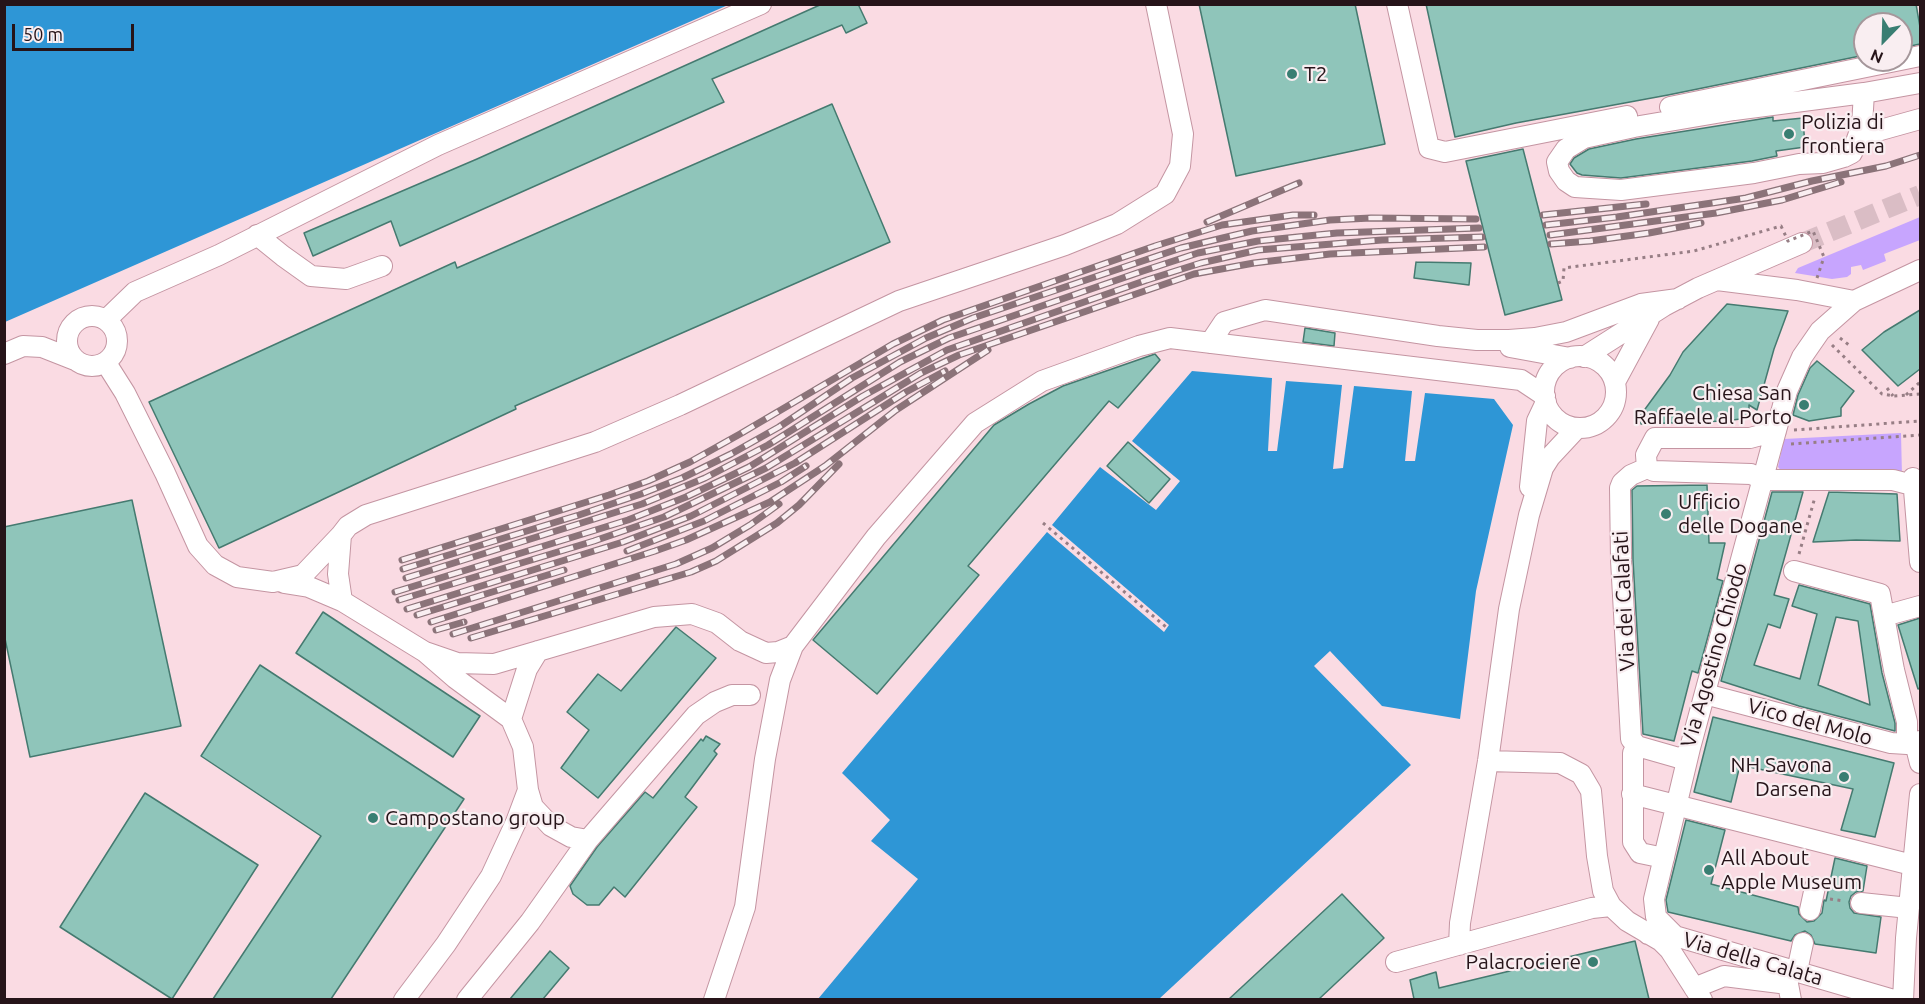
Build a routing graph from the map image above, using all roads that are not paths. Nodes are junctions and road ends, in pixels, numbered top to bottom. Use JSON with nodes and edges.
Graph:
{"nodes":[{"id":1,"x":761,"y":4,"type":"edge"},
{"id":2,"x":1156,"y":4,"type":"edge"},
{"id":3,"x":1397,"y":4,"type":"edge"},
{"id":4,"x":1920,"y":56,"type":"edge"},
{"id":5,"x":1920,"y":83,"type":"edge"},
{"id":6,"x":1864,"y":93,"type":"junction"},
{"id":7,"x":1920,"y":119,"type":"edge"},
{"id":8,"x":1859,"y":136,"type":"junction"},
{"id":9,"x":257,"y":235,"type":"junction"},
{"id":10,"x":1802,"y":243,"type":"tunnel mouth"},
{"id":11,"x":382,"y":266,"type":"dead end"},
{"id":12,"x":1920,"y":270,"type":"edge"},
{"id":13,"x":1717,"y":280,"type":"junction"},
{"id":14,"x":1678,"y":299,"type":"junction"},
{"id":15,"x":1854,"y":301,"type":"junction"},
{"id":16,"x":1652,"y":315,"type":"junction"},
{"id":17,"x":105,"y":320,"type":"junction"},
{"id":18,"x":1478,"y":340,"type":"junction"},
{"id":19,"x":1210,"y":343,"type":"junction"},
{"id":20,"x":4,"y":354,"type":"edge"},
{"id":21,"x":1577,"y":357,"type":"junction"},
{"id":22,"x":75,"y":360,"type":"junction"},
{"id":23,"x":105,"y":363,"type":"junction"},
{"id":24,"x":1615,"y":382,"type":"junction"},
{"id":25,"x":1546,"y":399,"type":"junction"},
{"id":26,"x":1577,"y":428,"type":"junction"},
{"id":27,"x":1774,"y":438,"type":"junction"},
{"id":28,"x":1647,"y":468,"type":"junction"},
{"id":29,"x":1764,"y":480,"type":"junction"},
{"id":30,"x":1916,"y":483,"type":"edge"},
{"id":31,"x":1529,"y":515,"type":"junction"},
{"id":32,"x":341,"y":535,"type":"junction"},
{"id":33,"x":1920,"y":562,"type":"edge"},
{"id":34,"x":1794,"y":571,"type":"road end"},
{"id":35,"x":273,"y":582,"type":"junction"},
{"id":36,"x":342,"y":601,"type":"junction"},
{"id":37,"x":1920,"y":606,"type":"edge"},
{"id":38,"x":1884,"y":616,"type":"junction"},
{"id":39,"x":793,"y":646,"type":"junction"},
{"id":40,"x":538,"y":651,"type":"junction"},
{"id":41,"x":425,"y":652,"type":"junction"},
{"id":42,"x":750,"y":694,"type":"dead end"},
{"id":43,"x":1705,"y":694,"type":"junction"},
{"id":44,"x":511,"y":719,"type":"junction"},
{"id":45,"x":1914,"y":743,"type":"edge"},
{"id":46,"x":1637,"y":746,"type":"junction"},
{"id":47,"x":1690,"y":748,"type":"junction"},
{"id":48,"x":1488,"y":761,"type":"junction"},
{"id":49,"x":1920,"y":763,"type":"edge"},
{"id":50,"x":528,"y":790,"type":"junction"},
{"id":51,"x":1632,"y":794,"type":"junction"},
{"id":52,"x":1920,"y":795,"type":"edge"},
{"id":53,"x":1677,"y":806,"type":"junction"},
{"id":54,"x":588,"y":840,"type":"junction"},
{"id":55,"x":1664,"y":858,"type":"junction"},
{"id":56,"x":1917,"y":866,"type":"edge"},
{"id":57,"x":1861,"y":903,"type":"road end"},
{"id":58,"x":1611,"y":906,"type":"junction"},
{"id":59,"x":1909,"y":908,"type":"junction"},
{"id":60,"x":1645,"y":933,"type":"junction"},
{"id":61,"x":1676,"y":936,"type":"junction"},
{"id":62,"x":1803,"y":943,"type":"dead end"},
{"id":63,"x":1459,"y":945,"type":"junction"},
{"id":64,"x":1396,"y":962,"type":"dead end"},
{"id":65,"x":1797,"y":971,"type":"junction"},
{"id":66,"x":1698,"y":994,"type":"edge"},
{"id":67,"x":404,"y":999,"type":"edge"},
{"id":68,"x":467,"y":999,"type":"edge"},
{"id":69,"x":714,"y":999,"type":"edge"},
{"id":70,"x":1791,"y":999,"type":"edge"},
{"id":71,"x":1894,"y":999,"type":"edge"},
{"id":72,"x":1903,"y":999,"type":"edge"}],
"edges":[{"from":1,"to":9,"type":"street"},
{"from":2,"to":32,"type":"street"},
{"from":3,"to":4,"type":"street"},
{"from":5,"to":6,"type":"street"},
{"from":6,"to":8,"type":"street"},
{"from":6,"to":8,"type":"street"},
{"from":7,"to":8,"type":"street"},
{"from":9,"to":11,"type":"street"},
{"from":9,"to":17,"type":"street"},
{"from":10,"to":13,"type":"street"},
{"from":12,"to":15,"type":"street","name":"Via Agostino Chiodo"},
{"from":13,"to":14,"type":"street"},
{"from":13,"to":15,"type":"street"},
{"from":14,"to":16,"type":"street"},
{"from":14,"to":18,"type":"street"},
{"from":15,"to":27,"type":"street","name":"Via Agostino Chiodo"},
{"from":16,"to":21,"type":"street"},
{"from":16,"to":24,"type":"street"},
{"from":17,"to":22,"type":"street"},
{"from":17,"to":23,"type":"street"},
{"from":18,"to":19,"type":"street"},
{"from":18,"to":21,"type":"street"},
{"from":19,"to":25,"type":"street"},
{"from":19,"to":39,"type":"street"},
{"from":20,"to":22,"type":"street"},
{"from":21,"to":24,"type":"street"},
{"from":21,"to":25,"type":"street"},
{"from":22,"to":23,"type":"street"},
{"from":23,"to":35,"type":"street"},
{"from":24,"to":26,"type":"street"},
{"from":25,"to":26,"type":"street"},
{"from":25,"to":31,"type":"street"},
{"from":26,"to":31,"type":"street"},
{"from":27,"to":28,"type":"street"},
{"from":27,"to":29,"type":"street","name":"Via Agostino Chiodo"},
{"from":28,"to":29,"type":"street"},
{"from":28,"to":46,"type":"street","name":"Via dei Calafati"},
{"from":29,"to":30,"type":"street"},
{"from":29,"to":43,"type":"street","name":"Via Agostino Chiodo"},
{"from":30,"to":33,"type":"street"},
{"from":31,"to":48,"type":"street"},
{"from":32,"to":35,"type":"street"},
{"from":32,"to":36,"type":"street"},
{"from":34,"to":38,"type":"street"},
{"from":35,"to":36,"type":"street"},
{"from":36,"to":41,"type":"street"},
{"from":37,"to":38,"type":"street"},
{"from":38,"to":45,"type":"street"},
{"from":39,"to":40,"type":"street"},
{"from":39,"to":69,"type":"street"},
{"from":40,"to":41,"type":"street"},
{"from":40,"to":44,"type":"street"},
{"from":41,"to":44,"type":"street"},
{"from":42,"to":54,"type":"street"},
{"from":43,"to":45,"type":"street","name":"Vico del Molo"},
{"from":43,"to":47,"type":"street","name":"Via Agostino Chiodo"},
{"from":44,"to":50,"type":"street"},
{"from":45,"to":49,"type":"street"},
{"from":46,"to":47,"type":"street","name":"Via Agostino Chiodo"},
{"from":46,"to":51,"type":"street"},
{"from":47,"to":53,"type":"street"},
{"from":48,"to":58,"type":"street"},
{"from":48,"to":63,"type":"street"},
{"from":50,"to":54,"type":"street"},
{"from":50,"to":67,"type":"street"},
{"from":51,"to":53,"type":"street"},
{"from":51,"to":55,"type":"street"},
{"from":52,"to":56,"type":"street"},
{"from":53,"to":55,"type":"street"},
{"from":53,"to":56,"type":"street"},
{"from":54,"to":68,"type":"street"},
{"from":55,"to":61,"type":"street"},
{"from":56,"to":59,"type":"street"},
{"from":57,"to":59,"type":"street"},
{"from":58,"to":60,"type":"street"},
{"from":58,"to":63,"type":"street"},
{"from":59,"to":72,"type":"street"},
{"from":60,"to":61,"type":"street","name":"Via della Calata"},
{"from":60,"to":66,"type":"street"},
{"from":61,"to":65,"type":"street","name":"Via della Calata"},
{"from":62,"to":65,"type":"street"},
{"from":63,"to":64,"type":"street"},
{"from":65,"to":71,"type":"street","name":"Via della Calata"},
{"from":66,"to":70,"type":"street"}]}
